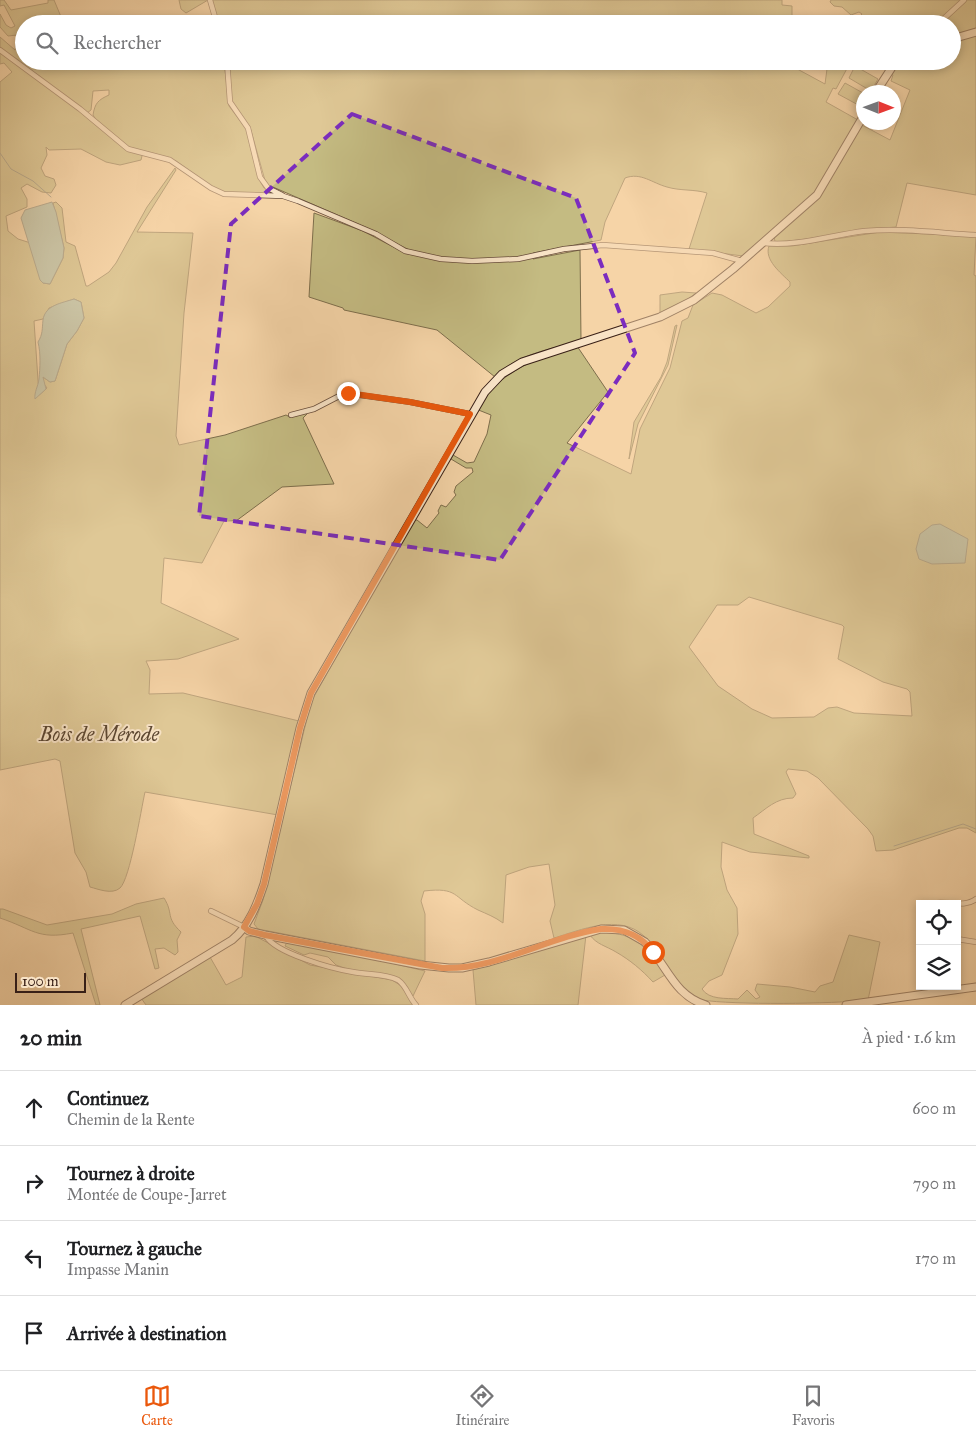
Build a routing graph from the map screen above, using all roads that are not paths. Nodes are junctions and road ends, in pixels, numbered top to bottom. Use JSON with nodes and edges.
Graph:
{"nodes":[{"id":1,"x":210,"y":0,"type":"edge"},
{"id":2,"x":964,"y":0,"type":"edge"},
{"id":3,"x":214,"y":15,"type":"edge"},
{"id":4,"x":948,"y":15,"type":"edge"},
{"id":5,"x":976,"y":32,"type":"edge"},
{"id":6,"x":961,"y":36,"type":"edge"},
{"id":7,"x":0,"y":50,"type":"edge"},
{"id":8,"x":15,"y":61,"type":"edge"},
{"id":9,"x":28,"y":70,"type":"edge"},
{"id":10,"x":228,"y":70,"type":"edge"},
{"id":11,"x":890,"y":70,"type":"edge"},
{"id":12,"x":881,"y":85,"type":"edge"},
{"id":13,"x":856,"y":129,"type":"edge"},
{"id":14,"x":283,"y":196,"type":"junction"},
{"id":15,"x":976,"y":235,"type":"edge"},
{"id":16,"x":762,"y":243,"type":"junction"},
{"id":17,"x":742,"y":261,"type":"junction"},
{"id":18,"x":291,"y":414,"type":"dead end"},
{"id":19,"x":470,"y":414,"type":"junction"},
{"id":20,"x":976,"y":899,"type":"edge"},
{"id":21,"x":961,"y":903,"type":"edge"},
{"id":22,"x":211,"y":911,"type":"dead end"},
{"id":23,"x":244,"y":927,"type":"junction"},
{"id":24,"x":265,"y":935,"type":"junction"},
{"id":25,"x":961,"y":940,"type":"edge"},
{"id":26,"x":976,"y":942,"type":"edge"},
{"id":27,"x":976,"y":987,"type":"edge"},
{"id":28,"x":125,"y":1005,"type":"edge"},
{"id":29,"x":416,"y":1005,"type":"edge"},
{"id":30,"x":706,"y":1005,"type":"edge"},
{"id":31,"x":846,"y":1005,"type":"edge"}],
"edges":[{"from":1,"to":3,"type":"street"},
{"from":2,"to":4,"type":"street"},
{"from":5,"to":6,"type":"main road"},
{"from":7,"to":8,"type":"street"},
{"from":9,"to":14,"type":"street"},
{"from":10,"to":14,"type":"street"},
{"from":11,"to":12,"type":"main road"},
{"from":13,"to":16,"type":"main road"},
{"from":14,"to":17,"type":"street"},
{"from":15,"to":16,"type":"street"},
{"from":16,"to":17,"type":"main road"},
{"from":17,"to":19,"type":"main road"},
{"from":18,"to":19,"type":"street"},
{"from":19,"to":23,"type":"main road"},
{"from":20,"to":21,"type":"street"},
{"from":22,"to":23,"type":"street"},
{"from":23,"to":24,"type":"main road"},
{"from":23,"to":28,"type":"main road"},
{"from":24,"to":29,"type":"street"},
{"from":24,"to":30,"type":"main road"},
{"from":25,"to":26,"type":"street"},
{"from":27,"to":31,"type":"main road"}]}
